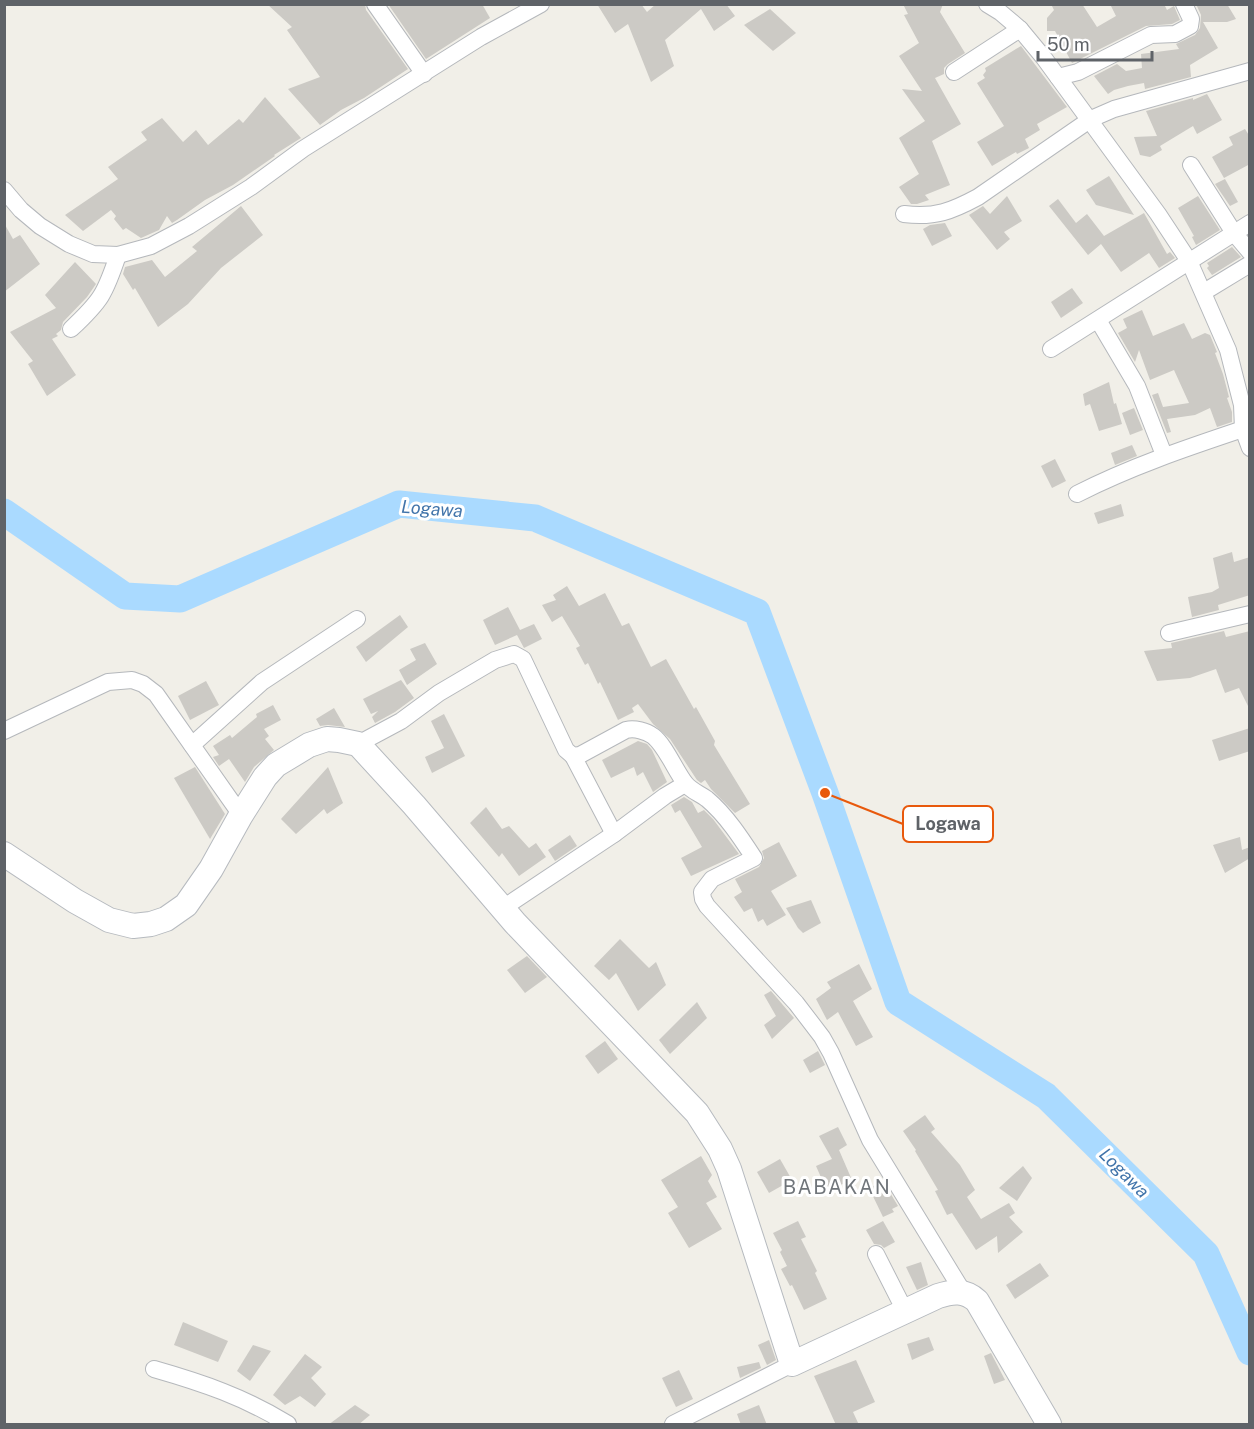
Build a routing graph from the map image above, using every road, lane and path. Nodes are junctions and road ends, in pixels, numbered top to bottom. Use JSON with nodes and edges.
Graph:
{"nodes":[{"id":1,"x":375,"y":4,"type":"edge"},
{"id":2,"x":541,"y":4,"type":"edge"},
{"id":3,"x":1184,"y":4,"type":"edge"},
{"id":4,"x":1000,"y":7,"type":"edge"},
{"id":5,"x":1020,"y":29,"type":"junction"},
{"id":6,"x":1250,"y":71,"type":"edge"},
{"id":7,"x":954,"y":72,"type":"dead end"},
{"id":8,"x":424,"y":74,"type":"junction"},
{"id":9,"x":1058,"y":77,"type":"junction"},
{"id":10,"x":1091,"y":119,"type":"junction"},
{"id":11,"x":1191,"y":165,"type":"dead end"},
{"id":12,"x":4,"y":190,"type":"edge"},
{"id":13,"x":904,"y":214,"type":"dead end"},
{"id":14,"x":1250,"y":223,"type":"edge"},
{"id":15,"x":1234,"y":233,"type":"junction"},
{"id":16,"x":1250,"y":252,"type":"edge"},
{"id":17,"x":118,"y":255,"type":"junction"},
{"id":18,"x":1189,"y":261,"type":"junction"},
{"id":19,"x":1250,"y":264,"type":"edge"},
{"id":20,"x":1204,"y":292,"type":"junction"},
{"id":21,"x":1098,"y":320,"type":"junction"},
{"id":22,"x":71,"y":329,"type":"dead end"},
{"id":23,"x":1051,"y":349,"type":"dead end"},
{"id":24,"x":1246,"y":402,"type":"edge"},
{"id":25,"x":1243,"y":429,"type":"junction"},
{"id":26,"x":1250,"y":448,"type":"edge"},
{"id":27,"x":1164,"y":455,"type":"junction"},
{"id":28,"x":1077,"y":494,"type":"dead end"},
{"id":29,"x":1250,"y":615,"type":"edge"},
{"id":30,"x":357,"y":619,"type":"dead end"},
{"id":31,"x":1169,"y":633,"type":"dead end"},
{"id":32,"x":4,"y":731,"type":"edge"},
{"id":33,"x":358,"y":744,"type":"junction"},
{"id":34,"x":192,"y":745,"type":"junction"},
{"id":35,"x":573,"y":756,"type":"junction"},
{"id":36,"x":685,"y":784,"type":"junction"},
{"id":37,"x":241,"y":815,"type":"junction"},
{"id":38,"x":614,"y":834,"type":"junction"},
{"id":39,"x":4,"y":854,"type":"edge"},
{"id":40,"x":503,"y":908,"type":"junction"},
{"id":41,"x":876,"y":1254,"type":"dead end"},
{"id":42,"x":963,"y":1292,"type":"junction"},
{"id":43,"x":905,"y":1311,"type":"junction"},
{"id":44,"x":792,"y":1364,"type":"junction"},
{"id":45,"x":154,"y":1369,"type":"dead end"},
{"id":46,"x":288,"y":1425,"type":"edge"},
{"id":47,"x":673,"y":1425,"type":"edge"},
{"id":48,"x":1049,"y":1425,"type":"edge"}],
"edges":[{"from":1,"to":8,"type":"street"},
{"from":2,"to":8,"type":"street"},
{"from":3,"to":9,"type":"street"},
{"from":4,"to":5,"type":"street"},
{"from":5,"to":7,"type":"street"},
{"from":5,"to":9,"type":"street"},
{"from":6,"to":10,"type":"street"},
{"from":8,"to":17,"type":"street"},
{"from":9,"to":10,"type":"street"},
{"from":10,"to":13,"type":"street"},
{"from":10,"to":18,"type":"street"},
{"from":11,"to":15,"type":"street"},
{"from":12,"to":17,"type":"street"},
{"from":14,"to":15,"type":"street"},
{"from":15,"to":16,"type":"street"},
{"from":15,"to":18,"type":"street"},
{"from":17,"to":22,"type":"street"},
{"from":18,"to":20,"type":"street"},
{"from":18,"to":21,"type":"street"},
{"from":19,"to":20,"type":"street"},
{"from":20,"to":24,"type":"street"},
{"from":21,"to":23,"type":"street"},
{"from":21,"to":27,"type":"street"},
{"from":24,"to":25,"type":"street"},
{"from":25,"to":26,"type":"street"},
{"from":25,"to":27,"type":"street"},
{"from":27,"to":28,"type":"street"},
{"from":29,"to":31,"type":"street"},
{"from":30,"to":34,"type":"street"},
{"from":32,"to":34,"type":"street"},
{"from":33,"to":35,"type":"street"},
{"from":33,"to":37,"type":"main road"},
{"from":33,"to":40,"type":"main road"},
{"from":34,"to":37,"type":"street"},
{"from":35,"to":36,"type":"street"},
{"from":35,"to":38,"type":"street"},
{"from":36,"to":38,"type":"street"},
{"from":36,"to":42,"type":"street"},
{"from":37,"to":39,"type":"main road"},
{"from":38,"to":40,"type":"street"},
{"from":40,"to":44,"type":"main road"},
{"from":41,"to":43,"type":"street"},
{"from":42,"to":43,"type":"main road"},
{"from":42,"to":48,"type":"main road"},
{"from":43,"to":44,"type":"main road"},
{"from":44,"to":47,"type":"street"},
{"from":45,"to":46,"type":"street"}]}
